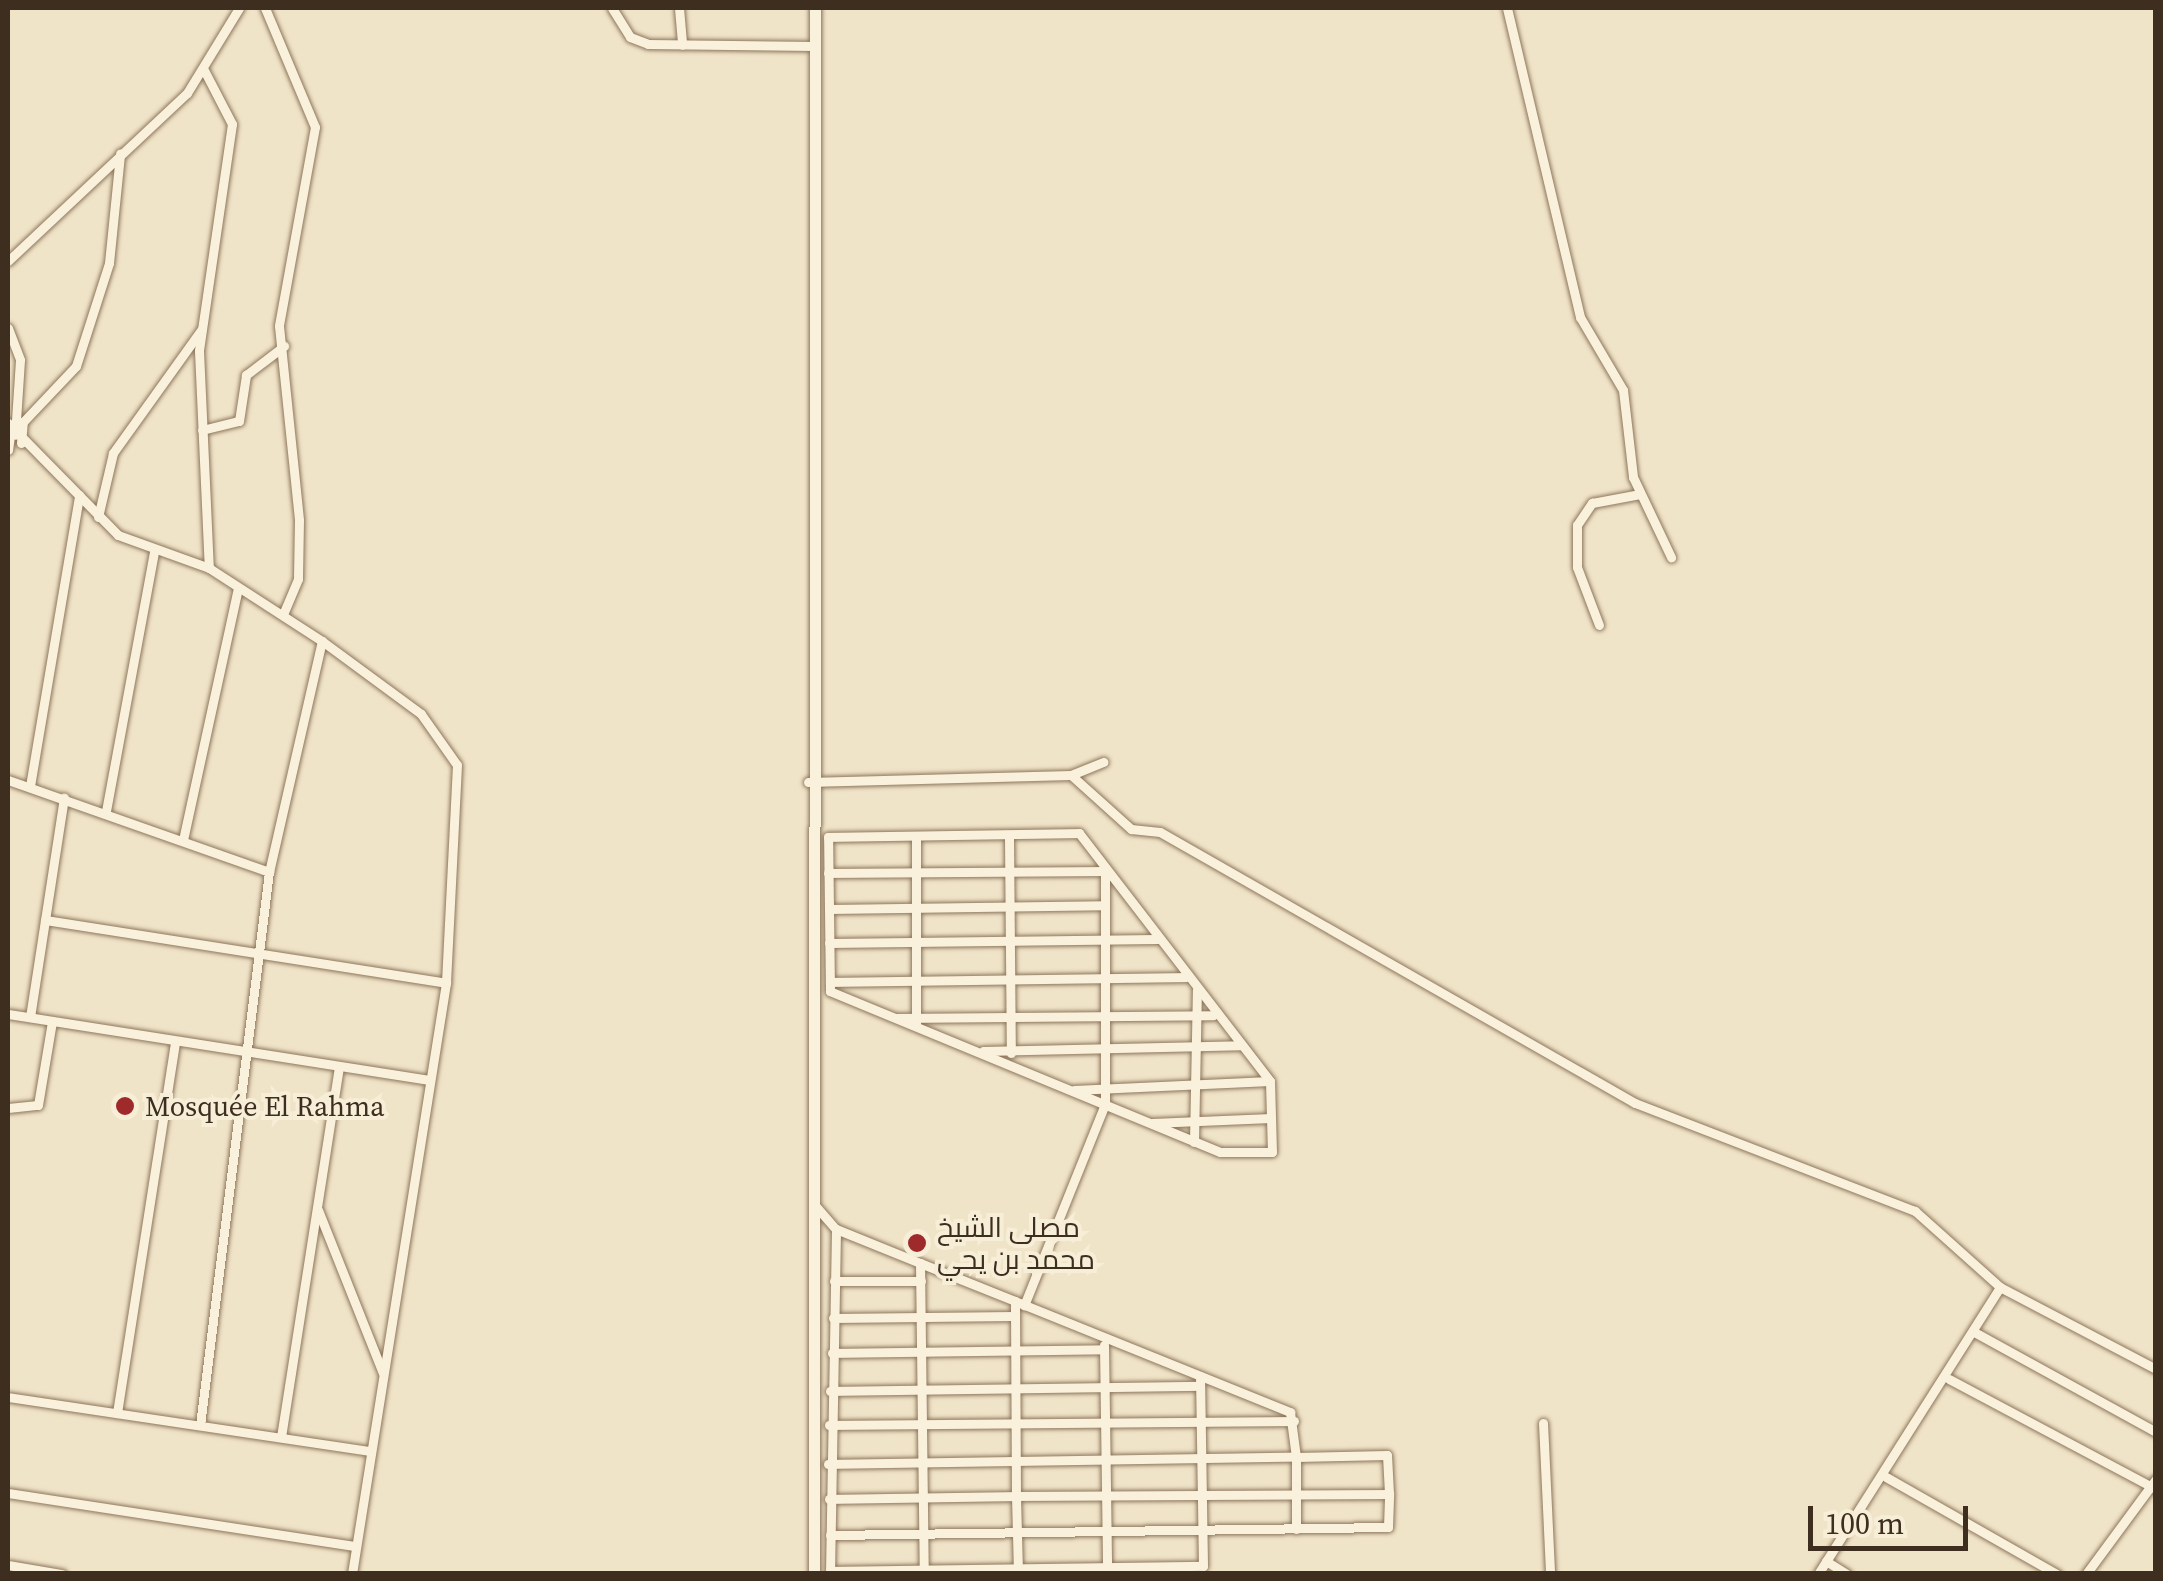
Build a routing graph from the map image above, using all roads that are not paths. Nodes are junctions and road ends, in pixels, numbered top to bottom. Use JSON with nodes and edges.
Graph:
{"nodes":[{"id":1,"x":239,"y":8,"type":"edge"},
{"id":2,"x":265,"y":8,"type":"edge"},
{"id":3,"x":612,"y":8,"type":"edge"},
{"id":4,"x":679,"y":8,"type":"edge"},
{"id":5,"x":815,"y":8,"type":"edge"},
{"id":6,"x":1508,"y":8,"type":"edge"},
{"id":7,"x":682,"y":44,"type":"junction"},
{"id":8,"x":814,"y":46,"type":"junction"},
{"id":9,"x":204,"y":70,"type":"junction"},
{"id":10,"x":120,"y":152,"type":"junction"},
{"id":11,"x":8,"y":261,"type":"edge"},
{"id":12,"x":8,"y":328,"type":"edge"},
{"id":13,"x":201,"y":329,"type":"junction"},
{"id":14,"x":284,"y":346,"type":"junction"},
{"id":15,"x":202,"y":430,"type":"junction"},
{"id":16,"x":14,"y":433,"type":"edge"},
{"id":17,"x":8,"y":450,"type":"edge"},
{"id":18,"x":1640,"y":494,"type":"junction"},
{"id":19,"x":78,"y":495,"type":"junction"},
{"id":20,"x":98,"y":517,"type":"junction"},
{"id":21,"x":154,"y":552,"type":"junction"},
{"id":22,"x":1670,"y":557,"type":"dead end"},
{"id":23,"x":208,"y":568,"type":"junction"},
{"id":24,"x":238,"y":588,"type":"junction"},
{"id":25,"x":283,"y":616,"type":"junction"},
{"id":26,"x":1598,"y":625,"type":"dead end"},
{"id":27,"x":322,"y":641,"type":"junction"},
{"id":28,"x":1104,"y":762,"type":"dead end"},
{"id":29,"x":1070,"y":775,"type":"junction"},
{"id":30,"x":8,"y":780,"type":"edge"},
{"id":31,"x":808,"y":782,"type":"junction"},
{"id":32,"x":30,"y":786,"type":"junction"},
{"id":33,"x":64,"y":798,"type":"junction"},
{"id":34,"x":106,"y":811,"type":"junction"},
{"id":35,"x":916,"y":837,"type":"junction"},
{"id":36,"x":1009,"y":838,"type":"junction"},
{"id":37,"x":183,"y":840,"type":"junction"},
{"id":38,"x":1104,"y":871,"type":"junction"},
{"id":39,"x":270,"y":872,"type":"junction"},
{"id":40,"x":828,"y":873,"type":"junction"},
{"id":41,"x":916,"y":873,"type":"junction"},
{"id":42,"x":1009,"y":873,"type":"junction"},
{"id":43,"x":1104,"y":905,"type":"junction"},
{"id":44,"x":1010,"y":906,"type":"junction"},
{"id":45,"x":916,"y":908,"type":"junction"},
{"id":46,"x":829,"y":910,"type":"junction"},
{"id":47,"x":45,"y":920,"type":"junction"},
{"id":48,"x":1157,"y":939,"type":"junction"},
{"id":49,"x":1104,"y":941,"type":"junction"},
{"id":50,"x":916,"y":942,"type":"junction"},
{"id":51,"x":1010,"y":942,"type":"junction"},
{"id":52,"x":829,"y":943,"type":"junction"},
{"id":53,"x":258,"y":953,"type":"junction"},
{"id":54,"x":1186,"y":976,"type":"junction"},
{"id":55,"x":1104,"y":978,"type":"junction"},
{"id":56,"x":1010,"y":979,"type":"junction"},
{"id":57,"x":916,"y":980,"type":"junction"},
{"id":58,"x":830,"y":982,"type":"junction"},
{"id":59,"x":446,"y":983,"type":"junction"},
{"id":60,"x":1197,"y":990,"type":"junction"},
{"id":61,"x":8,"y":1014,"type":"edge"},
{"id":62,"x":1213,"y":1015,"type":"junction"},
{"id":63,"x":1104,"y":1016,"type":"junction"},
{"id":64,"x":1196,"y":1016,"type":"junction"},
{"id":65,"x":30,"y":1017,"type":"junction"},
{"id":66,"x":1010,"y":1017,"type":"junction"},
{"id":67,"x":52,"y":1021,"type":"junction"},
{"id":68,"x":916,"y":1022,"type":"junction"},
{"id":69,"x":175,"y":1044,"type":"junction"},
{"id":70,"x":1241,"y":1045,"type":"junction"},
{"id":71,"x":1196,"y":1046,"type":"junction"},
{"id":72,"x":1105,"y":1048,"type":"junction"},
{"id":73,"x":1011,"y":1050,"type":"junction"},
{"id":74,"x":975,"y":1051,"type":"junction"},
{"id":75,"x":242,"y":1056,"type":"junction"},
{"id":76,"x":1011,"y":1066,"type":"junction"},
{"id":77,"x":339,"y":1068,"type":"junction"},
{"id":78,"x":430,"y":1080,"type":"junction"},
{"id":79,"x":1270,"y":1081,"type":"junction"},
{"id":80,"x":1195,"y":1084,"type":"junction"},
{"id":81,"x":1105,"y":1089,"type":"junction"},
{"id":82,"x":1071,"y":1090,"type":"junction"},
{"id":83,"x":1105,"y":1104,"type":"junction"},
{"id":84,"x":8,"y":1108,"type":"edge"},
{"id":85,"x":1271,"y":1118,"type":"junction"},
{"id":86,"x":1194,"y":1121,"type":"junction"},
{"id":87,"x":1150,"y":1123,"type":"junction"},
{"id":88,"x":1194,"y":1142,"type":"junction"},
{"id":89,"x":811,"y":1200,"type":"junction"},
{"id":90,"x":317,"y":1208,"type":"junction"},
{"id":91,"x":836,"y":1229,"type":"junction"},
{"id":92,"x":920,"y":1263,"type":"junction"},
{"id":93,"x":834,"y":1281,"type":"junction"},
{"id":94,"x":921,"y":1281,"type":"junction"},
{"id":95,"x":2000,"y":1287,"type":"junction"},
{"id":96,"x":1019,"y":1303,"type":"junction"},
{"id":97,"x":1015,"y":1316,"type":"junction"},
{"id":98,"x":921,"y":1317,"type":"junction"},
{"id":99,"x":833,"y":1318,"type":"junction"},
{"id":100,"x":1976,"y":1334,"type":"junction"},
{"id":101,"x":1104,"y":1337,"type":"junction"},
{"id":102,"x":1015,"y":1350,"type":"junction"},
{"id":103,"x":1104,"y":1350,"type":"junction"},
{"id":104,"x":832,"y":1352,"type":"junction"},
{"id":105,"x":922,"y":1352,"type":"junction"},
{"id":106,"x":2156,"y":1369,"type":"edge"},
{"id":107,"x":384,"y":1375,"type":"junction"},
{"id":108,"x":1948,"y":1379,"type":"junction"},
{"id":109,"x":1200,"y":1381,"type":"junction"},
{"id":110,"x":1105,"y":1388,"type":"junction"},
{"id":111,"x":1015,"y":1389,"type":"junction"},
{"id":112,"x":923,"y":1390,"type":"junction"},
{"id":113,"x":830,"y":1392,"type":"junction"},
{"id":114,"x":8,"y":1397,"type":"edge"},
{"id":115,"x":117,"y":1413,"type":"junction"},
{"id":116,"x":1294,"y":1421,"type":"junction"},
{"id":117,"x":1200,"y":1422,"type":"junction"},
{"id":118,"x":1106,"y":1423,"type":"junction"},
{"id":119,"x":1543,"y":1423,"type":"dead end"},
{"id":120,"x":829,"y":1424,"type":"junction"},
{"id":121,"x":923,"y":1424,"type":"junction"},
{"id":122,"x":1015,"y":1424,"type":"junction"},
{"id":123,"x":200,"y":1426,"type":"junction"},
{"id":124,"x":2156,"y":1432,"type":"edge"},
{"id":125,"x":281,"y":1437,"type":"junction"},
{"id":126,"x":372,"y":1451,"type":"junction"},
{"id":127,"x":1296,"y":1457,"type":"junction"},
{"id":128,"x":1199,"y":1458,"type":"junction"},
{"id":129,"x":1107,"y":1460,"type":"junction"},
{"id":130,"x":1016,"y":1461,"type":"junction"},
{"id":131,"x":924,"y":1463,"type":"junction"},
{"id":132,"x":828,"y":1464,"type":"junction"},
{"id":133,"x":1886,"y":1477,"type":"junction"},
{"id":134,"x":2154,"y":1485,"type":"edge"},
{"id":135,"x":1107,"y":1491,"type":"junction"},
{"id":136,"x":8,"y":1492,"type":"edge"},
{"id":137,"x":1198,"y":1493,"type":"junction"},
{"id":138,"x":1294,"y":1494,"type":"junction"},
{"id":139,"x":1389,"y":1494,"type":"junction"},
{"id":140,"x":1016,"y":1496,"type":"junction"},
{"id":141,"x":924,"y":1497,"type":"junction"},
{"id":142,"x":829,"y":1498,"type":"junction"},
{"id":143,"x":1202,"y":1528,"type":"junction"},
{"id":144,"x":1296,"y":1529,"type":"junction"},
{"id":145,"x":1016,"y":1530,"type":"junction"},
{"id":146,"x":1107,"y":1530,"type":"junction"},
{"id":147,"x":830,"y":1535,"type":"junction"},
{"id":148,"x":924,"y":1536,"type":"junction"},
{"id":149,"x":356,"y":1546,"type":"junction"},
{"id":150,"x":1826,"y":1562,"type":"junction"},
{"id":151,"x":8,"y":1565,"type":"edge"},
{"id":152,"x":1107,"y":1568,"type":"junction"},
{"id":153,"x":1018,"y":1570,"type":"edge"},
{"id":154,"x":924,"y":1571,"type":"edge"},
{"id":155,"x":830,"y":1572,"type":"edge"},
{"id":156,"x":62,"y":1574,"type":"edge"},
{"id":157,"x":352,"y":1574,"type":"edge"},
{"id":158,"x":814,"y":1574,"type":"edge"},
{"id":159,"x":1550,"y":1574,"type":"edge"},
{"id":160,"x":1818,"y":1574,"type":"edge"},
{"id":161,"x":1846,"y":1574,"type":"edge"},
{"id":162,"x":2057,"y":1574,"type":"edge"},
{"id":163,"x":2086,"y":1574,"type":"edge"}],
"edges":[{"from":1,"to":9,"type":"street"},
{"from":2,"to":14,"type":"street"},
{"from":3,"to":7,"type":"street"},
{"from":4,"to":7,"type":"street"},
{"from":5,"to":8,"type":"street"},
{"from":6,"to":18,"type":"street"},
{"from":7,"to":8,"type":"street"},
{"from":8,"to":31,"type":"street"},
{"from":9,"to":10,"type":"street"},
{"from":9,"to":13,"type":"street"},
{"from":10,"to":11,"type":"street"},
{"from":10,"to":16,"type":"street"},
{"from":12,"to":16,"type":"street"},
{"from":13,"to":15,"type":"street"},
{"from":13,"to":20,"type":"street"},
{"from":14,"to":15,"type":"street"},
{"from":14,"to":25,"type":"street"},
{"from":15,"to":23,"type":"street"},
{"from":16,"to":17,"type":"street"},
{"from":16,"to":19,"type":"street"},
{"from":18,"to":22,"type":"street"},
{"from":18,"to":26,"type":"street"},
{"from":19,"to":20,"type":"street"},
{"from":19,"to":32,"type":"street"},
{"from":20,"to":21,"type":"street"},
{"from":21,"to":23,"type":"street"},
{"from":21,"to":34,"type":"street"},
{"from":23,"to":24,"type":"street"},
{"from":24,"to":25,"type":"street"},
{"from":24,"to":37,"type":"street"},
{"from":25,"to":27,"type":"street"},
{"from":27,"to":39,"type":"street"},
{"from":27,"to":59,"type":"street"},
{"from":28,"to":29,"type":"street"},
{"from":29,"to":31,"type":"street"},
{"from":29,"to":95,"type":"street"},
{"from":30,"to":32,"type":"street"},
{"from":31,"to":89,"type":"street"},
{"from":32,"to":33,"type":"street"},
{"from":33,"to":34,"type":"street"},
{"from":33,"to":47,"type":"street"},
{"from":34,"to":37,"type":"street"},
{"from":35,"to":36,"type":"street"},
{"from":35,"to":40,"type":"street"},
{"from":35,"to":41,"type":"street"},
{"from":36,"to":38,"type":"street"},
{"from":36,"to":42,"type":"street"},
{"from":37,"to":39,"type":"street"},
{"from":38,"to":42,"type":"street"},
{"from":38,"to":43,"type":"street"},
{"from":38,"to":48,"type":"street"},
{"from":39,"to":53,"type":"street"},
{"from":40,"to":41,"type":"street"},
{"from":40,"to":46,"type":"street"},
{"from":41,"to":42,"type":"street"},
{"from":41,"to":45,"type":"street"},
{"from":42,"to":44,"type":"street"},
{"from":43,"to":44,"type":"street"},
{"from":43,"to":49,"type":"street"},
{"from":44,"to":45,"type":"street"},
{"from":44,"to":51,"type":"street"},
{"from":45,"to":46,"type":"street"},
{"from":45,"to":50,"type":"street"},
{"from":46,"to":52,"type":"street"},
{"from":47,"to":53,"type":"street"},
{"from":47,"to":65,"type":"street"},
{"from":48,"to":49,"type":"street"},
{"from":48,"to":54,"type":"street"},
{"from":49,"to":51,"type":"street"},
{"from":49,"to":55,"type":"street"},
{"from":50,"to":51,"type":"street"},
{"from":50,"to":52,"type":"street"},
{"from":50,"to":57,"type":"street"},
{"from":51,"to":56,"type":"street"},
{"from":52,"to":58,"type":"street"},
{"from":53,"to":59,"type":"street"},
{"from":53,"to":75,"type":"street"},
{"from":54,"to":55,"type":"street"},
{"from":54,"to":60,"type":"street"},
{"from":55,"to":56,"type":"street"},
{"from":55,"to":63,"type":"street"},
{"from":56,"to":57,"type":"street"},
{"from":56,"to":66,"type":"street"},
{"from":57,"to":58,"type":"street"},
{"from":57,"to":68,"type":"street"},
{"from":58,"to":68,"type":"street"},
{"from":59,"to":78,"type":"street"},
{"from":60,"to":62,"type":"street"},
{"from":60,"to":64,"type":"street"},
{"from":61,"to":65,"type":"street"},
{"from":62,"to":64,"type":"street"},
{"from":62,"to":70,"type":"street"},
{"from":63,"to":64,"type":"street"},
{"from":63,"to":66,"type":"street"},
{"from":63,"to":72,"type":"street"},
{"from":64,"to":71,"type":"street"},
{"from":65,"to":67,"type":"street"},
{"from":66,"to":68,"type":"street"},
{"from":66,"to":73,"type":"street"},
{"from":67,"to":69,"type":"street"},
{"from":67,"to":84,"type":"street"},
{"from":68,"to":74,"type":"street"},
{"from":69,"to":75,"type":"street"},
{"from":69,"to":115,"type":"street"},
{"from":70,"to":71,"type":"street"},
{"from":70,"to":79,"type":"street"},
{"from":71,"to":72,"type":"street"},
{"from":71,"to":80,"type":"street"},
{"from":72,"to":73,"type":"street"},
{"from":72,"to":81,"type":"street"},
{"from":73,"to":74,"type":"street"},
{"from":73,"to":76,"type":"street"},
{"from":74,"to":76,"type":"street"},
{"from":75,"to":77,"type":"street"},
{"from":75,"to":123,"type":"street"},
{"from":76,"to":82,"type":"street"},
{"from":77,"to":78,"type":"street"},
{"from":77,"to":90,"type":"street"},
{"from":78,"to":107,"type":"street"},
{"from":79,"to":80,"type":"street"},
{"from":79,"to":85,"type":"street"},
{"from":80,"to":81,"type":"street"},
{"from":80,"to":86,"type":"street"},
{"from":81,"to":82,"type":"street"},
{"from":81,"to":83,"type":"street"},
{"from":82,"to":83,"type":"street"},
{"from":83,"to":87,"type":"street"},
{"from":83,"to":96,"type":"street"},
{"from":85,"to":86,"type":"street"},
{"from":85,"to":88,"type":"street"},
{"from":86,"to":87,"type":"street"},
{"from":86,"to":88,"type":"street"},
{"from":87,"to":88,"type":"street"},
{"from":89,"to":91,"type":"street"},
{"from":89,"to":158,"type":"street"},
{"from":90,"to":107,"type":"street"},
{"from":90,"to":125,"type":"street"},
{"from":91,"to":92,"type":"street"},
{"from":91,"to":93,"type":"street"},
{"from":92,"to":94,"type":"street"},
{"from":92,"to":96,"type":"street"},
{"from":93,"to":94,"type":"street"},
{"from":93,"to":99,"type":"street"},
{"from":94,"to":98,"type":"street"},
{"from":95,"to":100,"type":"street"},
{"from":95,"to":106,"type":"street"},
{"from":96,"to":97,"type":"street"},
{"from":96,"to":101,"type":"street"},
{"from":97,"to":98,"type":"street"},
{"from":97,"to":102,"type":"street"},
{"from":98,"to":99,"type":"street"},
{"from":98,"to":105,"type":"street"},
{"from":99,"to":104,"type":"street"},
{"from":100,"to":108,"type":"street"},
{"from":100,"to":124,"type":"street"},
{"from":101,"to":103,"type":"street"},
{"from":101,"to":109,"type":"street"},
{"from":102,"to":103,"type":"street"},
{"from":102,"to":105,"type":"street"},
{"from":102,"to":111,"type":"street"},
{"from":103,"to":110,"type":"street"},
{"from":104,"to":105,"type":"street"},
{"from":104,"to":113,"type":"street"},
{"from":105,"to":112,"type":"street"},
{"from":107,"to":126,"type":"street"},
{"from":108,"to":133,"type":"street"},
{"from":108,"to":134,"type":"street"},
{"from":109,"to":110,"type":"street"},
{"from":109,"to":116,"type":"street"},
{"from":109,"to":117,"type":"street"},
{"from":110,"to":111,"type":"street"},
{"from":110,"to":118,"type":"street"},
{"from":111,"to":112,"type":"street"},
{"from":111,"to":122,"type":"street"},
{"from":112,"to":113,"type":"street"},
{"from":112,"to":121,"type":"street"},
{"from":113,"to":120,"type":"street"},
{"from":114,"to":115,"type":"street"},
{"from":115,"to":123,"type":"street"},
{"from":116,"to":117,"type":"street"},
{"from":116,"to":127,"type":"street"},
{"from":117,"to":118,"type":"street"},
{"from":117,"to":128,"type":"street"},
{"from":118,"to":122,"type":"street"},
{"from":118,"to":129,"type":"street"},
{"from":119,"to":159,"type":"street"},
{"from":120,"to":121,"type":"street"},
{"from":120,"to":132,"type":"street"},
{"from":121,"to":122,"type":"street"},
{"from":121,"to":131,"type":"street"},
{"from":122,"to":130,"type":"street"},
{"from":123,"to":125,"type":"street"},
{"from":125,"to":126,"type":"street"},
{"from":126,"to":149,"type":"street"},
{"from":127,"to":128,"type":"street"},
{"from":127,"to":138,"type":"street"},
{"from":127,"to":139,"type":"street"},
{"from":128,"to":129,"type":"street"},
{"from":128,"to":137,"type":"street"},
{"from":129,"to":130,"type":"street"},
{"from":129,"to":135,"type":"street"},
{"from":130,"to":131,"type":"street"},
{"from":130,"to":140,"type":"street"},
{"from":131,"to":132,"type":"street"},
{"from":131,"to":141,"type":"street"},
{"from":132,"to":142,"type":"street"},
{"from":133,"to":150,"type":"street"},
{"from":133,"to":162,"type":"street"},
{"from":134,"to":163,"type":"street"},
{"from":135,"to":137,"type":"street"},
{"from":135,"to":140,"type":"street"},
{"from":135,"to":146,"type":"street"},
{"from":136,"to":149,"type":"street"},
{"from":137,"to":138,"type":"street"},
{"from":137,"to":143,"type":"street"},
{"from":138,"to":139,"type":"street"},
{"from":138,"to":144,"type":"street"},
{"from":139,"to":144,"type":"street"},
{"from":140,"to":141,"type":"street"},
{"from":140,"to":145,"type":"street"},
{"from":141,"to":142,"type":"street"},
{"from":141,"to":148,"type":"street"},
{"from":142,"to":147,"type":"street"},
{"from":143,"to":144,"type":"street"},
{"from":143,"to":146,"type":"street"},
{"from":143,"to":152,"type":"street"},
{"from":145,"to":146,"type":"street"},
{"from":145,"to":148,"type":"street"},
{"from":145,"to":153,"type":"street"},
{"from":146,"to":152,"type":"street"},
{"from":147,"to":148,"type":"street"},
{"from":147,"to":155,"type":"street"},
{"from":148,"to":154,"type":"street"},
{"from":149,"to":157,"type":"street"},
{"from":150,"to":160,"type":"street"},
{"from":150,"to":161,"type":"street"},
{"from":151,"to":156,"type":"street"},
{"from":152,"to":153,"type":"street"},
{"from":153,"to":154,"type":"street"},
{"from":154,"to":155,"type":"street"}]}
